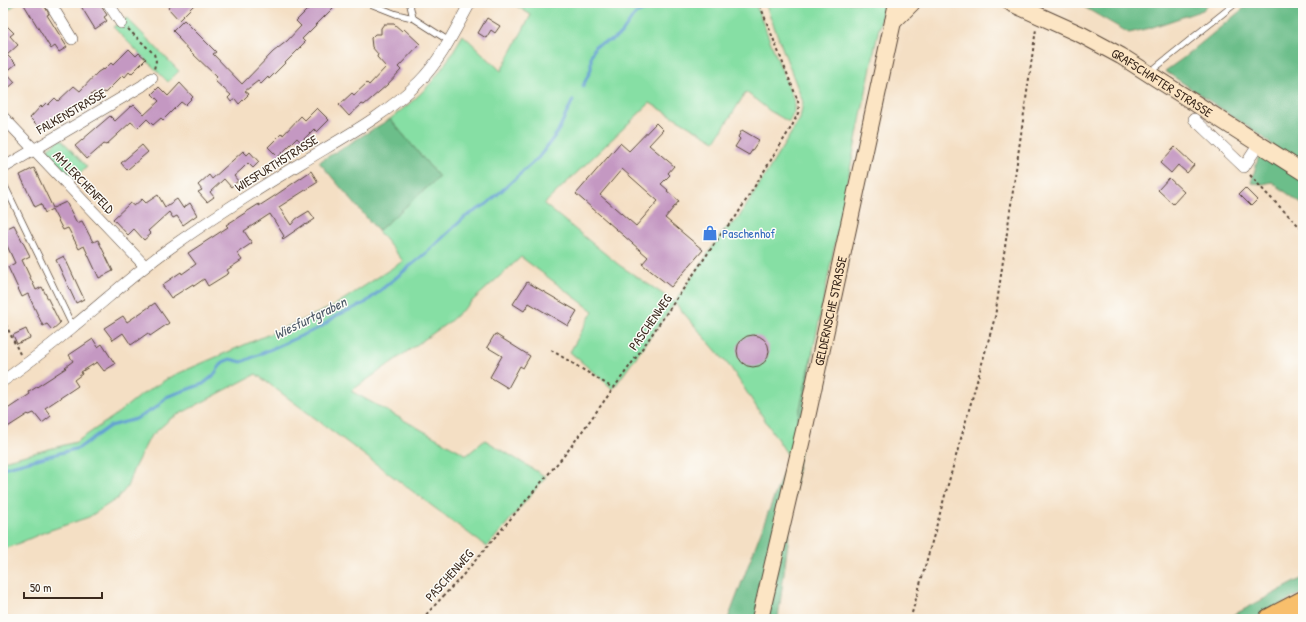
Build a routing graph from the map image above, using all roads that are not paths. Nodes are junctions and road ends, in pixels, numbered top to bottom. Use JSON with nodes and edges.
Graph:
{"nodes":[{"id":1,"x":50,"y":3,"type":"edge"},
{"id":2,"x":108,"y":3,"type":"edge"},
{"id":3,"x":368,"y":3,"type":"edge"},
{"id":4,"x":411,"y":3,"type":"edge"},
{"id":5,"x":470,"y":3,"type":"edge"},
{"id":6,"x":897,"y":3,"type":"edge"},
{"id":7,"x":912,"y":3,"type":"edge"},
{"id":8,"x":1236,"y":3,"type":"edge"},
{"id":9,"x":1011,"y":4,"type":"edge"},
{"id":10,"x":413,"y":18,"type":"junction"},
{"id":11,"x":893,"y":22,"type":"junction"},
{"id":12,"x":121,"y":23,"type":"road end"},
{"id":13,"x":72,"y":39,"type":"dead end"},
{"id":14,"x":449,"y":41,"type":"junction"},
{"id":15,"x":1148,"y":73,"type":"junction"},
{"id":16,"x":152,"y":78,"type":"road end"},
{"id":17,"x":3,"y":117,"type":"edge"},
{"id":18,"x":1194,"y":119,"type":"dead end"},
{"id":19,"x":1259,"y":144,"type":"junction"},
{"id":20,"x":33,"y":149,"type":"junction"},
{"id":21,"x":3,"y":168,"type":"edge"},
{"id":22,"x":1303,"y":172,"type":"edge"},
{"id":23,"x":3,"y":182,"type":"edge"},
{"id":24,"x":145,"y":266,"type":"junction"},
{"id":25,"x":73,"y":327,"type":"junction"},
{"id":26,"x":3,"y":381,"type":"edge"},
{"id":27,"x":1303,"y":601,"type":"edge"},
{"id":28,"x":760,"y":619,"type":"edge"},
{"id":29,"x":1269,"y":619,"type":"edge"}],
"edges":[{"from":1,"to":13,"type":"street"},
{"from":2,"to":12,"type":"street"},
{"from":3,"to":10,"type":"lane"},
{"from":4,"to":10,"type":"lane"},
{"from":5,"to":14,"type":"street","name":"WIESFURTHSTRASSE"},
{"from":6,"to":11,"type":"main road","name":"GELDERNSCHE STRASSE"},
{"from":7,"to":11,"type":"main road"},
{"from":8,"to":15,"type":"lane"},
{"from":9,"to":15,"type":"main road","name":"GRAFSCHAFTER STRASSE"},
{"from":10,"to":14,"type":"lane"},
{"from":11,"to":28,"type":"main road","name":"GELDERNSCHE STRASSE"},
{"from":14,"to":24,"type":"street","name":"WIESFURTHSTRASSE"},
{"from":15,"to":19,"type":"main road","name":"GRAFSCHAFTER STRASSE"},
{"from":16,"to":20,"type":"street","name":"FALKENSTRASSE"},
{"from":17,"to":20,"type":"street","name":"AM LERCHENFELD"},
{"from":18,"to":19,"type":"street","name":"GRAFSCHAFTER STRASSE"},
{"from":19,"to":22,"type":"main road","name":"GRAFSCHAFTER STRASSE"},
{"from":20,"to":21,"type":"street","name":"FALKENSTRASSE"},
{"from":20,"to":24,"type":"street","name":"AM LERCHENFELD"},
{"from":23,"to":25,"type":"lane"},
{"from":24,"to":25,"type":"street","name":"WIESFURTHSTRASSE"},
{"from":25,"to":26,"type":"street","name":"WIESFURTHSTRASSE"},
{"from":27,"to":29,"type":"highway"}]}
